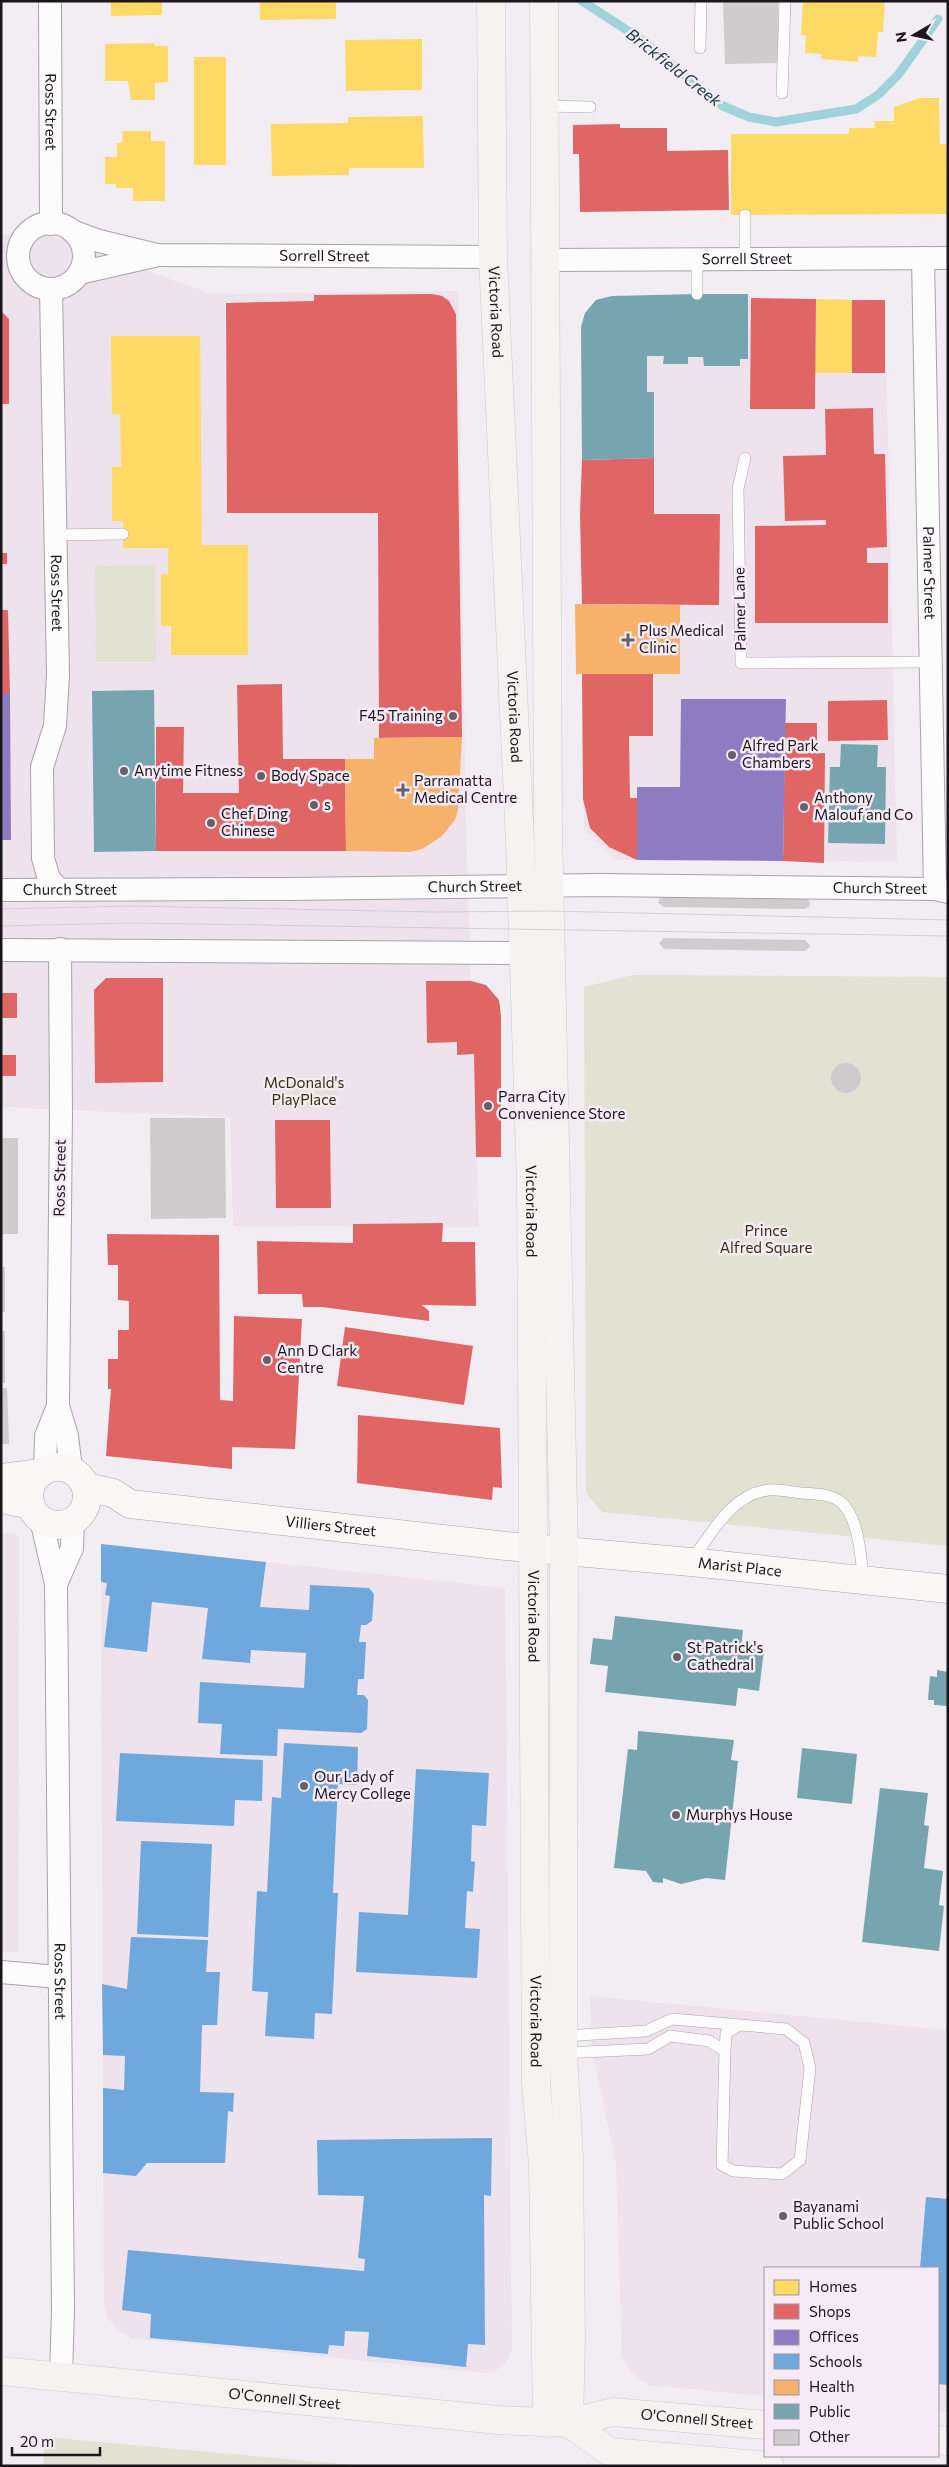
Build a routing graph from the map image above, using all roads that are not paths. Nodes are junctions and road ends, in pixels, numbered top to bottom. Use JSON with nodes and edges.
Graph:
{"nodes":[{"id":1,"x":50,"y":1,"type":"edge"},
{"id":2,"x":491,"y":1,"type":"edge"},
{"id":3,"x":544,"y":1,"type":"edge"},
{"id":4,"x":701,"y":1,"type":"edge"},
{"id":5,"x":786,"y":1,"type":"edge"},
{"id":6,"x":700,"y":48,"type":"dead end"},
{"id":7,"x":782,"y":93,"type":"dead end"},
{"id":8,"x":545,"y":106,"type":"junction"},
{"id":9,"x":590,"y":107,"type":"dead end"},
{"id":10,"x":745,"y":215,"type":"dead end"},
{"id":11,"x":51,"y":224,"type":"junction"},
{"id":12,"x":72,"y":231,"type":"junction"},
{"id":13,"x":10,"y":255,"type":"edge"},
{"id":14,"x":158,"y":255,"type":"junction"},
{"id":15,"x":493,"y":258,"type":"junction"},
{"id":16,"x":923,"y":258,"type":"junction"},
{"id":17,"x":948,"y":258,"type":"edge"},
{"id":18,"x":745,"y":259,"type":"junction"},
{"id":19,"x":546,"y":260,"type":"junction"},
{"id":20,"x":697,"y":260,"type":"junction"},
{"id":21,"x":79,"y":273,"type":"junction"},
{"id":22,"x":51,"y":289,"type":"junction"},
{"id":23,"x":697,"y":294,"type":"dead end"},
{"id":24,"x":745,"y":458,"type":"dead end"},
{"id":25,"x":123,"y":534,"type":"dead end"},
{"id":26,"x":54,"y":535,"type":"junction"},
{"id":27,"x":930,"y":662,"type":"junction"},
{"id":28,"x":521,"y":886,"type":"junction"},
{"id":29,"x":548,"y":886,"type":"junction"},
{"id":30,"x":58,"y":888,"type":"junction"},
{"id":31,"x":1,"y":890,"type":"edge"},
{"id":32,"x":941,"y":890,"type":"edge"},
{"id":33,"x":60,"y":949,"type":"junction"},
{"id":34,"x":1,"y":950,"type":"edge"},
{"id":35,"x":523,"y":953,"type":"junction"},
{"id":36,"x":1,"y":1478,"type":"edge"},
{"id":37,"x":66,"y":1488,"type":"junction"},
{"id":38,"x":1,"y":1499,"type":"edge"},
{"id":39,"x":36,"y":1512,"type":"junction"},
{"id":40,"x":533,"y":1548,"type":"junction"},
{"id":41,"x":564,"y":1551,"type":"junction"},
{"id":42,"x":691,"y":1562,"type":"junction"},
{"id":43,"x":864,"y":1580,"type":"junction"},
{"id":44,"x":56,"y":1584,"type":"junction"},
{"id":45,"x":948,"y":1589,"type":"edge"},
{"id":46,"x":1,"y":1972,"type":"edge"},
{"id":47,"x":58,"y":1977,"type":"junction"},
{"id":48,"x":740,"y":2025,"type":"junction"},
{"id":49,"x":563,"y":2045,"type":"junction"},
{"id":50,"x":725,"y":2051,"type":"junction"},
{"id":51,"x":1,"y":2371,"type":"edge"},
{"id":52,"x":61,"y":2377,"type":"junction"},
{"id":53,"x":558,"y":2423,"type":"junction"},
{"id":54,"x":764,"y":2425,"type":"edge"},
{"id":55,"x":770,"y":2466,"type":"edge"}],
"edges":[{"from":1,"to":11,"type":"street","name":"Ross Street"},
{"from":2,"to":15,"type":"main road","name":"Victoria Road"},
{"from":3,"to":8,"type":"main road","name":"Victoria Road"},
{"from":4,"to":6,"type":"lane"},
{"from":5,"to":7,"type":"lane"},
{"from":8,"to":9,"type":"lane"},
{"from":8,"to":19,"type":"main road","name":"Victoria Road"},
{"from":10,"to":18,"type":"lane"},
{"from":11,"to":12,"type":"street"},
{"from":11,"to":13,"type":"street"},
{"from":12,"to":14,"type":"street","name":"Sorrell Street"},
{"from":12,"to":21,"type":"street"},
{"from":13,"to":22,"type":"street"},
{"from":14,"to":15,"type":"street","name":"Sorrell Street"},
{"from":14,"to":21,"type":"street","name":"Sorrell Street"},
{"from":15,"to":28,"type":"main road","name":"Victoria Road"},
{"from":16,"to":17,"type":"street","name":"Sorrell Street"},
{"from":16,"to":18,"type":"street","name":"Sorrell Street"},
{"from":16,"to":27,"type":"street","name":"Palmer Street"},
{"from":18,"to":20,"type":"street","name":"Sorrell Street"},
{"from":19,"to":20,"type":"street","name":"Sorrell Street"},
{"from":19,"to":29,"type":"main road","name":"Victoria Road"},
{"from":20,"to":23,"type":"lane"},
{"from":21,"to":22,"type":"street"},
{"from":22,"to":26,"type":"street","name":"Ross Street"},
{"from":24,"to":27,"type":"lane","name":"Palmer Lane"},
{"from":25,"to":26,"type":"lane"},
{"from":26,"to":30,"type":"street","name":"Ross Street"},
{"from":27,"to":32,"type":"street","name":"Palmer Street"},
{"from":28,"to":29,"type":"street","name":"Church Street"},
{"from":28,"to":30,"type":"street","name":"Church Street"},
{"from":28,"to":35,"type":"main road","name":"Victoria Road"},
{"from":29,"to":32,"type":"street","name":"Church Street"},
{"from":29,"to":41,"type":"main road","name":"Victoria Road"},
{"from":30,"to":31,"type":"street","name":"Church Street"},
{"from":33,"to":34,"type":"street"},
{"from":33,"to":35,"type":"street"},
{"from":33,"to":37,"type":"street","name":"Ross Street"},
{"from":35,"to":40,"type":"main road","name":"Victoria Road"},
{"from":36,"to":37,"type":"street"},
{"from":37,"to":39,"type":"street"},
{"from":37,"to":39,"type":"street"},
{"from":37,"to":40,"type":"street","name":"Villiers Street"},
{"from":37,"to":44,"type":"street"},
{"from":38,"to":39,"type":"street"},
{"from":39,"to":44,"type":"street"},
{"from":40,"to":41,"type":"street","name":"Marist Place"},
{"from":40,"to":53,"type":"main road","name":"Victoria Road"},
{"from":41,"to":42,"type":"street","name":"Marist Place"},
{"from":41,"to":49,"type":"main road","name":"Victoria Road"},
{"from":42,"to":43,"type":"street","name":"Marist Place"},
{"from":42,"to":43,"type":"lane"},
{"from":43,"to":45,"type":"street","name":"Marist Place"},
{"from":44,"to":47,"type":"street","name":"Ross Street"},
{"from":46,"to":47,"type":"street"},
{"from":47,"to":52,"type":"street","name":"Ross Street"},
{"from":48,"to":49,"type":"lane"},
{"from":48,"to":50,"type":"lane"},
{"from":48,"to":50,"type":"lane"},
{"from":49,"to":50,"type":"lane"},
{"from":49,"to":53,"type":"main road","name":"Victoria Road"},
{"from":51,"to":52,"type":"main road","name":"O'Connell Street"},
{"from":52,"to":53,"type":"main road","name":"O'Connell Street"},
{"from":53,"to":54,"type":"main road","name":"O'Connell Street"},
{"from":53,"to":55,"type":"main road","name":"O'Connell Street"}]}
